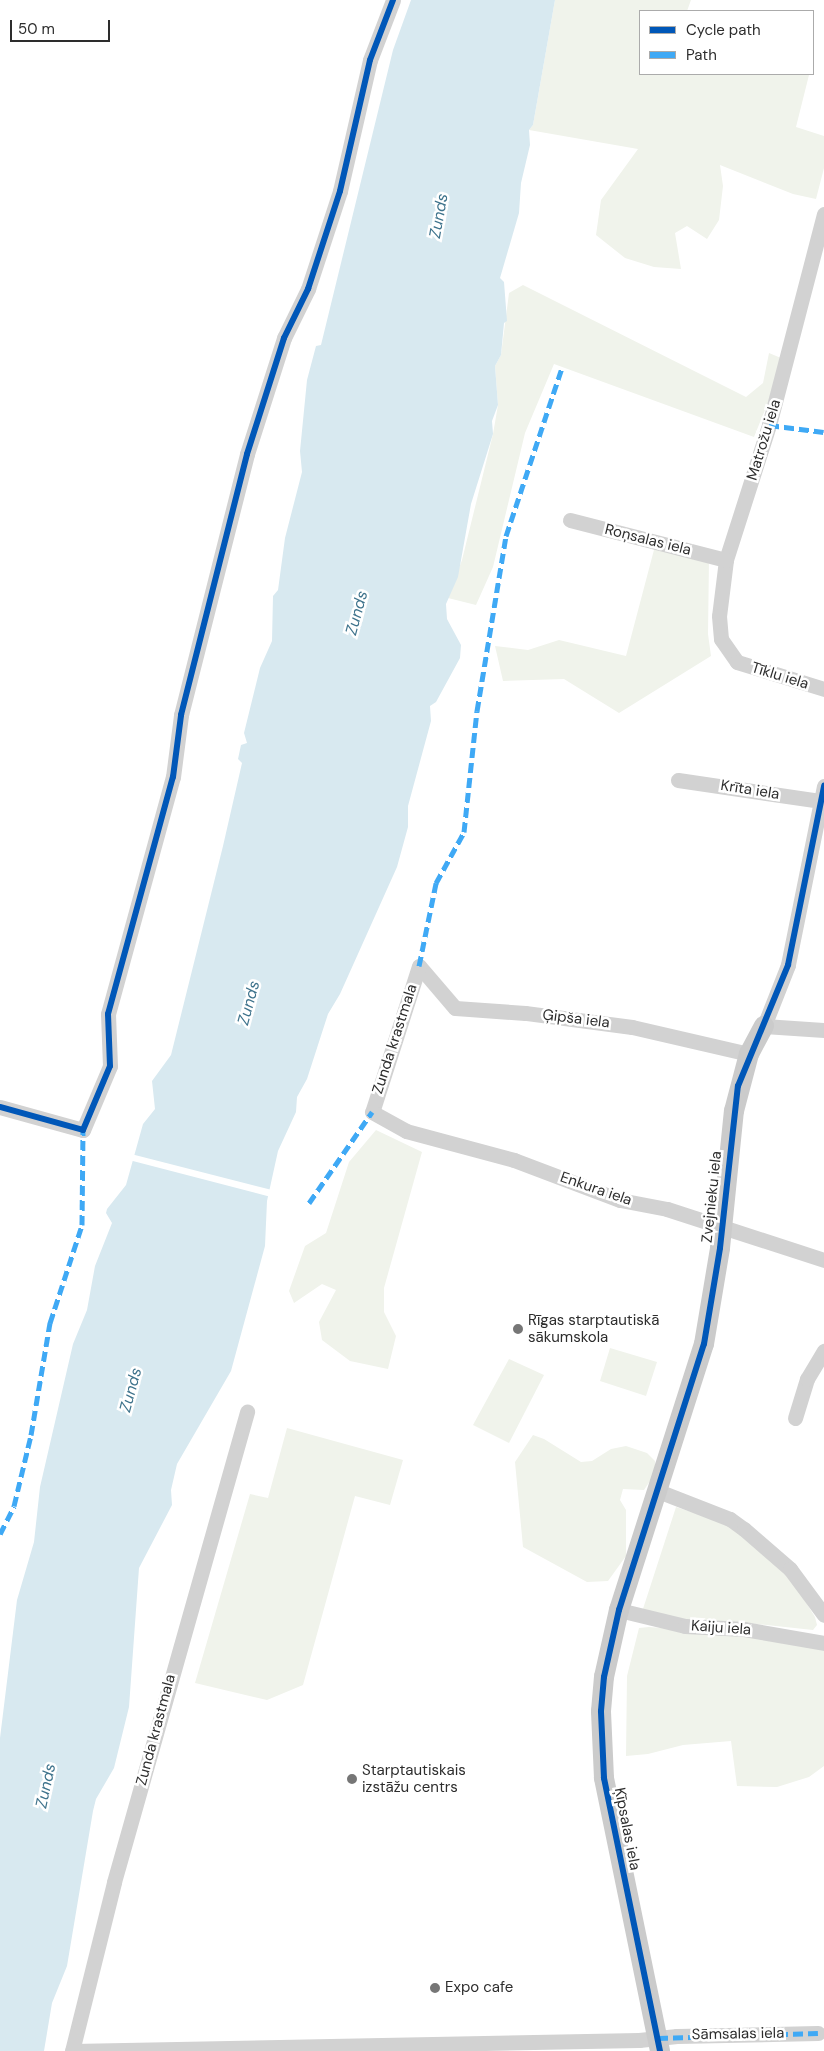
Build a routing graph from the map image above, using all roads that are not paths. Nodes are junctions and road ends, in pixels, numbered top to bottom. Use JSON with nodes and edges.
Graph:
{"nodes":[{"id":1,"x":394,"y":0,"type":"edge"},
{"id":2,"x":824,"y":214,"type":"edge"},
{"id":3,"x":570,"y":520,"type":"dead end"},
{"id":4,"x":726,"y":560,"type":"junction"},
{"id":5,"x":737,"y":662,"type":"joint"},
{"id":6,"x":824,"y":689,"type":"edge"},
{"id":7,"x":678,"y":780,"type":"dead end"},
{"id":8,"x":824,"y":786,"type":"edge"},
{"id":9,"x":821,"y":801,"type":"junction"},
{"id":10,"x":419,"y":966,"type":"joint"},
{"id":11,"x":764,"y":1026,"type":"junction"},
{"id":12,"x":824,"y":1030,"type":"edge"},
{"id":13,"x":749,"y":1054,"type":"junction"},
{"id":14,"x":0,"y":1106,"type":"edge"},
{"id":15,"x":372,"y":1112,"type":"joint"},
{"id":16,"x":721,"y":1226,"type":"junction"},
{"id":17,"x":824,"y":1260,"type":"edge"},
{"id":18,"x":824,"y":1350,"type":"edge"},
{"id":19,"x":247,"y":1410,"type":"dead end"},
{"id":20,"x":795,"y":1418,"type":"dead end"},
{"id":21,"x":658,"y":1491,"type":"junction"},
{"id":22,"x":619,"y":1610,"type":"junction"},
{"id":23,"x":824,"y":1615,"type":"edge"},
{"id":24,"x":824,"y":1643,"type":"edge"},
{"id":25,"x":818,"y":2032,"type":"dead end"},
{"id":26,"x":659,"y":2044,"type":"edge"},
{"id":27,"x":72,"y":2051,"type":"edge"}],
"edges":[{"from":1,"to":14,"type":"street"},
{"from":2,"to":4,"type":"street","name":"Matrožu iela"},
{"from":3,"to":4,"type":"street","name":"Roņsalas iela"},
{"from":4,"to":5,"type":"street","name":"Matrožu iela"},
{"from":5,"to":6,"type":"street","name":"Tīklu iela"},
{"from":7,"to":9,"type":"street","name":"Krīta iela"},
{"from":8,"to":9,"type":"street","name":"Zvejnieku iela"},
{"from":9,"to":11,"type":"street","name":"Zvejnieku iela"},
{"from":10,"to":13,"type":"street","name":"Ģipša iela"},
{"from":10,"to":15,"type":"street","name":"Zunda krastmala"},
{"from":11,"to":12,"type":"street"},
{"from":11,"to":13,"type":"street","name":"Zvejnieku iela"},
{"from":13,"to":16,"type":"street","name":"Zvejnieku iela"},
{"from":15,"to":16,"type":"street","name":"Enkura iela"},
{"from":16,"to":17,"type":"street","name":"Enkura iela"},
{"from":16,"to":21,"type":"street","name":"Zvejnieku iela"},
{"from":18,"to":20,"type":"street"},
{"from":19,"to":27,"type":"street","name":"Zunda krastmala"},
{"from":21,"to":22,"type":"street","name":"Zvejnieku iela"},
{"from":21,"to":23,"type":"street"},
{"from":22,"to":24,"type":"street","name":"Kaiju iela"},
{"from":22,"to":26,"type":"street","name":"Ķīpsalas iela"},
{"from":25,"to":26,"type":"street","name":"Sāmsalas iela"},
{"from":26,"to":27,"type":"street","name":"Sāmsalas iela"}]}
